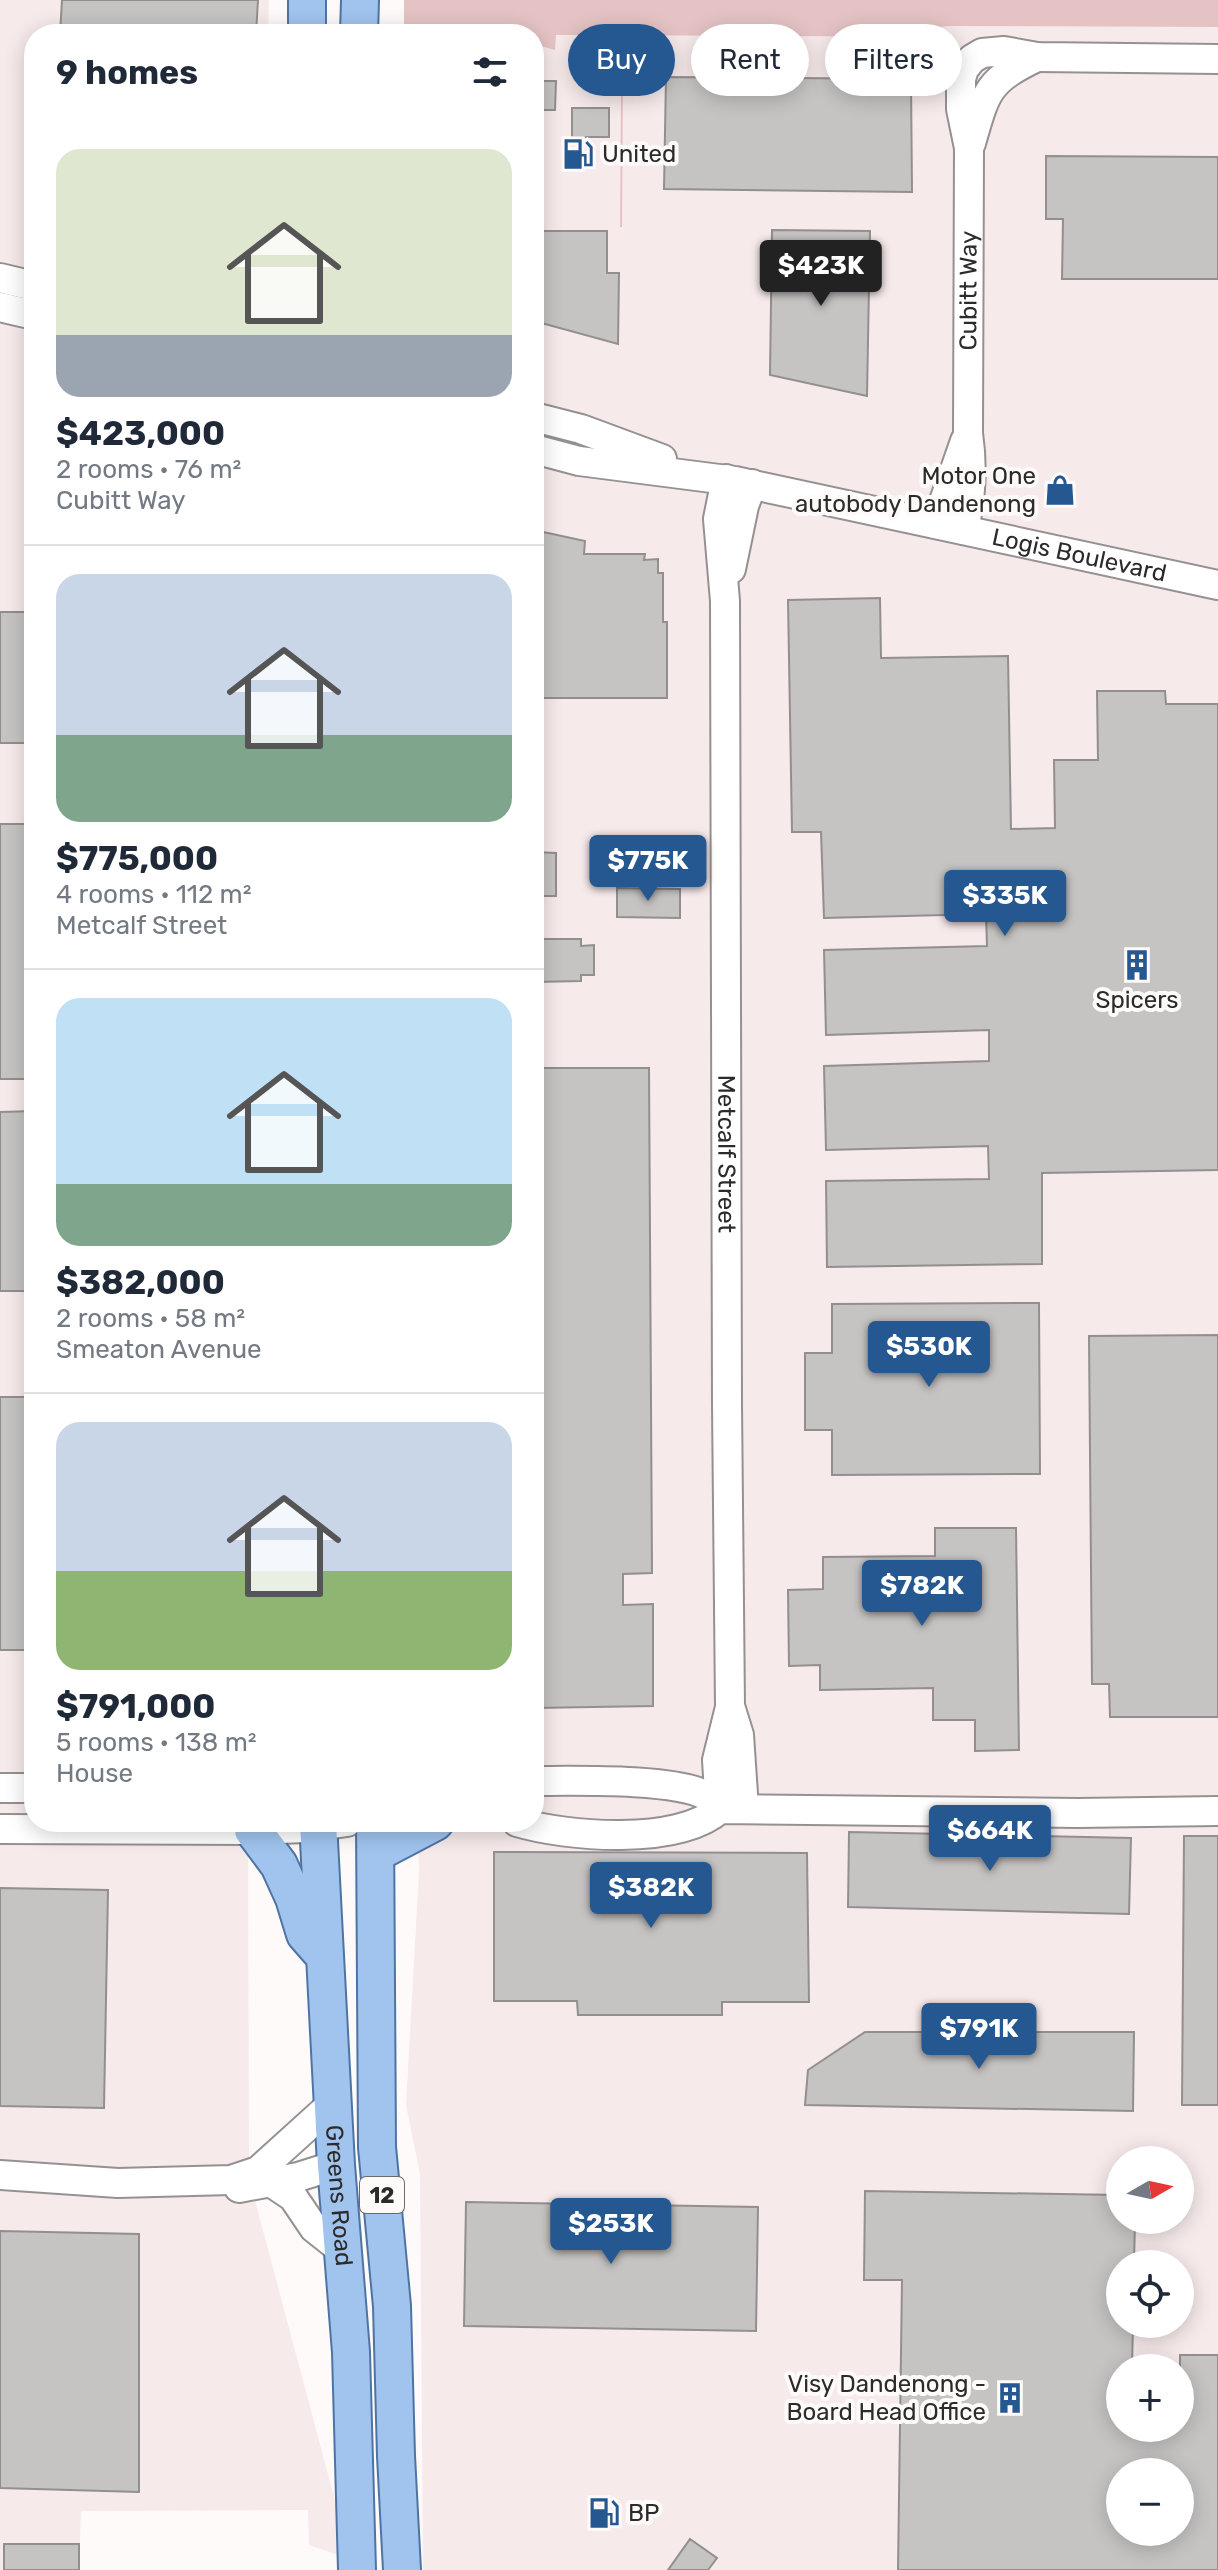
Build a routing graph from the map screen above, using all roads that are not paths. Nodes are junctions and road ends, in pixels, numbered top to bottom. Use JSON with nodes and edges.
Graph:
{"nodes":[{"id":1,"x":307,"y":0,"type":"edge"},
{"id":2,"x":360,"y":0,"type":"edge"},
{"id":3,"x":307,"y":24,"type":"edge"},
{"id":4,"x":359,"y":24,"type":"edge"},
{"id":5,"x":1218,"y":59,"type":"edge"},
{"id":6,"x":0,"y":278,"type":"edge"},
{"id":7,"x":24,"y":284,"type":"edge"},
{"id":8,"x":0,"y":307,"type":"edge"},
{"id":9,"x":24,"y":313,"type":"edge"},
{"id":10,"x":544,"y":420,"type":"edge"},
{"id":11,"x":544,"y":452,"type":"edge"},
{"id":12,"x":728,"y":480,"type":"junction"},
{"id":13,"x":950,"y":527,"type":"junction"},
{"id":14,"x":1218,"y":585,"type":"edge"},
{"id":15,"x":544,"y":1781,"type":"edge"},
{"id":16,"x":0,"y":1788,"type":"edge"},
{"id":17,"x":24,"y":1788,"type":"edge"},
{"id":18,"x":732,"y":1809,"type":"junction"},
{"id":19,"x":1218,"y":1811,"type":"edge"},
{"id":20,"x":544,"y":1828,"type":"edge"},
{"id":21,"x":0,"y":1829,"type":"edge"},
{"id":22,"x":24,"y":1829,"type":"edge"},
{"id":23,"x":254,"y":1832,"type":"edge"},
{"id":24,"x":328,"y":1832,"type":"edge"},
{"id":25,"x":396,"y":1832,"type":"edge"},
{"id":26,"x":376,"y":1837,"type":"edge"},
{"id":27,"x":325,"y":1957,"type":"junction"},
{"id":28,"x":332,"y":2104,"type":"junction"},
{"id":29,"x":336,"y":2165,"type":"junction"},
{"id":30,"x":0,"y":2175,"type":"edge"},
{"id":31,"x":118,"y":2183,"type":"junction"},
{"id":32,"x":272,"y":2183,"type":"junction"},
{"id":33,"x":343,"y":2251,"type":"junction"},
{"id":34,"x":357,"y":2570,"type":"edge"},
{"id":35,"x":402,"y":2570,"type":"edge"}],
"edges":[{"from":1,"to":3,"type":"main road"},
{"from":2,"to":4,"type":"main road"},
{"from":5,"to":13,"type":"street","name":"Cubitt Way"},
{"from":6,"to":7,"type":"street"},
{"from":8,"to":9,"type":"street"},
{"from":10,"to":12,"type":"street","name":"Logis Boulevard"},
{"from":11,"to":12,"type":"street","name":"Logis Boulevard"},
{"from":12,"to":13,"type":"street","name":"Logis Boulevard"},
{"from":12,"to":18,"type":"street","name":"Metcalf Street"},
{"from":13,"to":14,"type":"street","name":"Logis Boulevard"},
{"from":15,"to":18,"type":"street"},
{"from":16,"to":17,"type":"street"},
{"from":18,"to":19,"type":"street"},
{"from":18,"to":20,"type":"street"},
{"from":21,"to":22,"type":"street"},
{"from":23,"to":27,"type":"main road"},
{"from":24,"to":27,"type":"main road","name":"Greens Road","number":"12"},
{"from":25,"to":26,"type":"main road"},
{"from":26,"to":35,"type":"main road","name":"Greens Road","number":"12"},
{"from":27,"to":28,"type":"main road","name":"Greens Road","number":"12"},
{"from":28,"to":29,"type":"main road","name":"Greens Road","number":"12"},
{"from":28,"to":31,"type":"street"},
{"from":29,"to":32,"type":"street"},
{"from":29,"to":33,"type":"main road","name":"Greens Road","number":"12"},
{"from":30,"to":31,"type":"street"},
{"from":31,"to":32,"type":"street"},
{"from":32,"to":33,"type":"street"},
{"from":33,"to":34,"type":"main road","name":"Greens Road","number":"12"}]}
